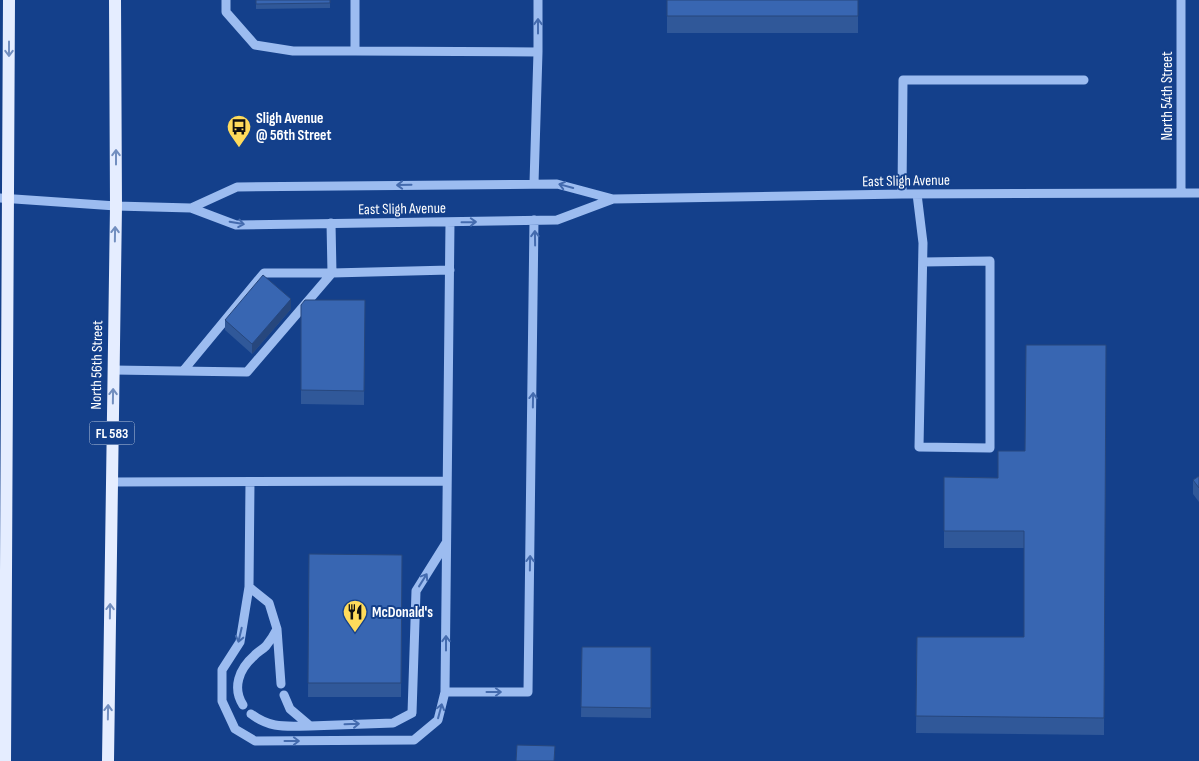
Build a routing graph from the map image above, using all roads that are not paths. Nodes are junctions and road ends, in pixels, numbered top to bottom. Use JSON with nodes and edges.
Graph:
{"nodes":[{"id":1,"x":9,"y":0,"type":"edge"},
{"id":2,"x":115,"y":0,"type":"edge"},
{"id":3,"x":226,"y":0,"type":"edge"},
{"id":4,"x":355,"y":0,"type":"edge"},
{"id":5,"x":538,"y":0,"type":"edge"},
{"id":6,"x":1181,"y":0,"type":"edge"},
{"id":7,"x":355,"y":51,"type":"junction"},
{"id":8,"x":538,"y":52,"type":"junction"},
{"id":9,"x":1084,"y":80,"type":"dead end"},
{"id":10,"x":534,"y":183,"type":"junction"},
{"id":11,"x":1181,"y":193,"type":"junction"},
{"id":12,"x":1199,"y":193,"type":"edge"},
{"id":13,"x":902,"y":194,"type":"junction"},
{"id":14,"x":917,"y":194,"type":"junction"},
{"id":15,"x":4,"y":198,"type":"edge"},
{"id":16,"x":613,"y":199,"type":"junction"},
{"id":17,"x":116,"y":206,"type":"junction"},
{"id":18,"x":191,"y":208,"type":"junction"},
{"id":19,"x":534,"y":220,"type":"junction"},
{"id":20,"x":450,"y":222,"type":"junction"},
{"id":21,"x":331,"y":223,"type":"junction"},
{"id":22,"x":922,"y":262,"type":"junction"},
{"id":23,"x":450,"y":270,"type":"junction"},
{"id":24,"x":332,"y":273,"type":"junction"},
{"id":25,"x":113,"y":370,"type":"junction"},
{"id":26,"x":183,"y":371,"type":"junction"},
{"id":27,"x":447,"y":481,"type":"junction"},
{"id":28,"x":112,"y":482,"type":"junction"},
{"id":29,"x":250,"y":482,"type":"junction"},
{"id":30,"x":3,"y":504,"type":"edge"},
{"id":31,"x":446,"y":542,"type":"junction"},
{"id":32,"x":249,"y":587,"type":"junction"},
{"id":33,"x":277,"y":629,"type":"junction"},
{"id":34,"x":281,"y":684,"type":"dead end"},
{"id":35,"x":445,"y":692,"type":"junction"},
{"id":36,"x":284,"y":695,"type":"dead end"},
{"id":37,"x":243,"y":705,"type":"dead end"},
{"id":38,"x":251,"y":714,"type":"dead end"},
{"id":39,"x":310,"y":726,"type":"junction"},
{"id":40,"x":5,"y":761,"type":"edge"},
{"id":41,"x":108,"y":761,"type":"edge"}],
"edges":[{"from":1,"to":15,"type":"main road","one_way":true},
{"from":17,"to":2,"type":"main road","name":"North 56th Street","number":"FL 583","one_way":true},
{"from":3,"to":7,"type":"street"},
{"from":4,"to":7,"type":"street"},
{"from":8,"to":5,"type":"street","one_way":true},
{"from":6,"to":11,"type":"street","name":"North 54th Street"},
{"from":7,"to":8,"type":"street"},
{"from":8,"to":10,"type":"street"},
{"from":9,"to":13,"type":"street"},
{"from":16,"to":10,"type":"street","name":"East Sligh Avenue","one_way":true},
{"from":10,"to":18,"type":"street","name":"East Sligh Avenue","one_way":true},
{"from":11,"to":12,"type":"street","name":"East Sligh Avenue"},
{"from":11,"to":14,"type":"street","name":"East Sligh Avenue"},
{"from":13,"to":14,"type":"street","name":"East Sligh Avenue"},
{"from":13,"to":16,"type":"street","name":"East Sligh Avenue"},
{"from":14,"to":22,"type":"street"},
{"from":15,"to":17,"type":"street","name":"East Sligh Avenue"},
{"from":15,"to":30,"type":"main road"},
{"from":16,"to":19,"type":"street","name":"East Sligh Avenue"},
{"from":17,"to":18,"type":"street","name":"East Sligh Avenue"},
{"from":25,"to":17,"type":"main road","name":"North 56th Street","number":"FL 583","one_way":true},
{"from":18,"to":21,"type":"street","name":"East Sligh Avenue","one_way":true},
{"from":20,"to":19,"type":"street","name":"East Sligh Avenue","one_way":true},
{"from":35,"to":19,"type":"street","one_way":true},
{"from":20,"to":21,"type":"street","name":"East Sligh Avenue"},
{"from":20,"to":23,"type":"street"},
{"from":21,"to":24,"type":"street"},
{"from":22,"to":22,"type":"street"},
{"from":23,"to":24,"type":"street"},
{"from":23,"to":27,"type":"street"},
{"from":24,"to":26,"type":"street"},
{"from":24,"to":26,"type":"street"},
{"from":25,"to":26,"type":"street"},
{"from":28,"to":25,"type":"main road","name":"North 56th Street","number":"FL 583","one_way":true},
{"from":27,"to":29,"type":"street"},
{"from":27,"to":31,"type":"street"},
{"from":28,"to":29,"type":"street"},
{"from":41,"to":28,"type":"main road","name":"North 56th Street","number":"FL 583","one_way":true},
{"from":29,"to":32,"type":"street"},
{"from":30,"to":40,"type":"main road"},
{"from":35,"to":31,"type":"street","one_way":true},
{"from":39,"to":31,"type":"street","one_way":true},
{"from":32,"to":33,"type":"street"},
{"from":32,"to":35,"type":"street","one_way":true},
{"from":33,"to":34,"type":"street"},
{"from":33,"to":37,"type":"street"},
{"from":36,"to":39,"type":"street"},
{"from":38,"to":39,"type":"street"}]}
